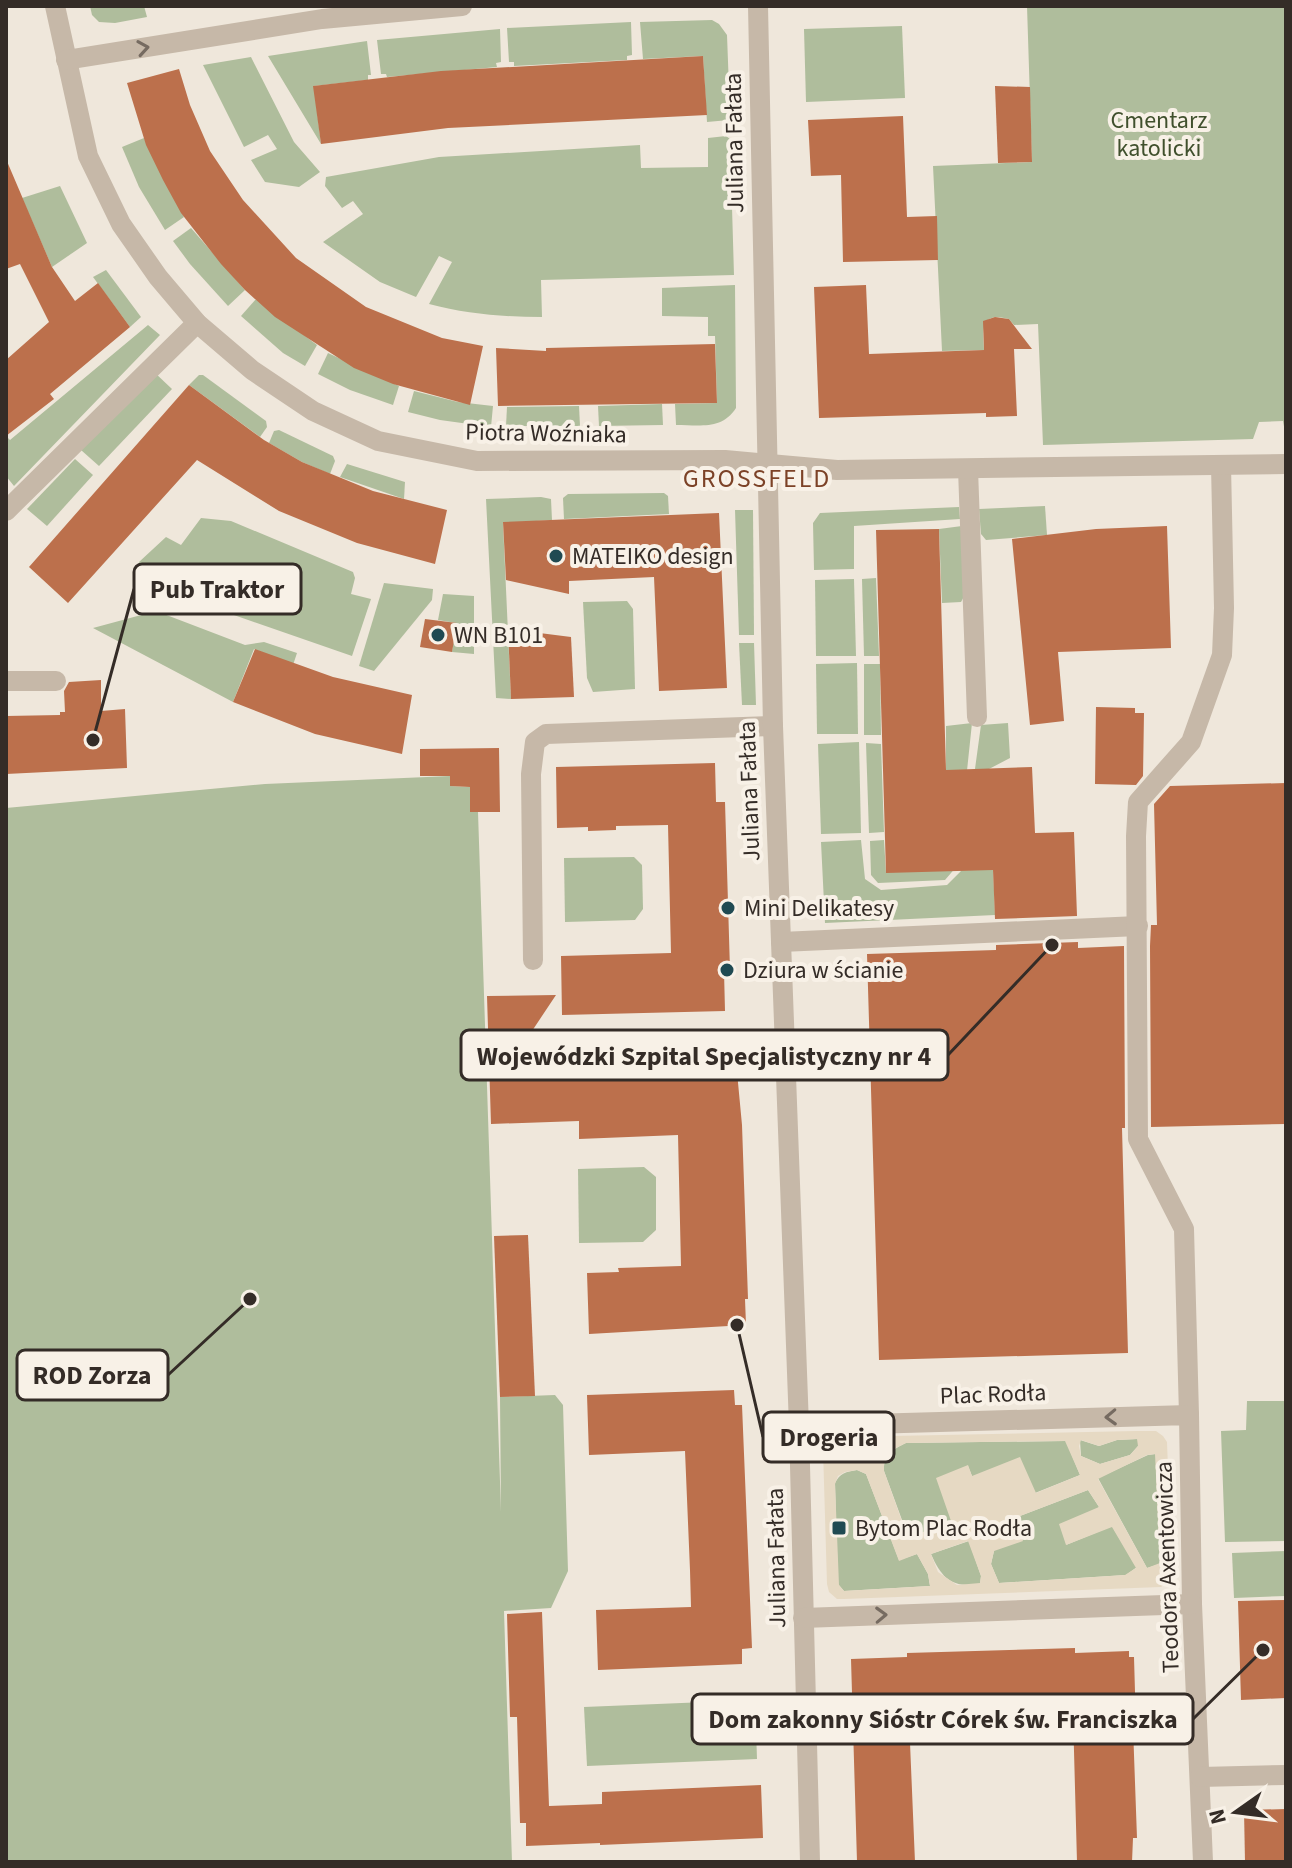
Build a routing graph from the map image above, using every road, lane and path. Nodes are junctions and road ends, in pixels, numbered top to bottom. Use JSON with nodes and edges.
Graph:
{"nodes":[{"id":1,"x":55,"y":6,"type":"edge"},
{"id":2,"x":462,"y":6,"type":"edge"},
{"id":3,"x":758,"y":6,"type":"edge"},
{"id":4,"x":66,"y":60,"type":"junction"},
{"id":5,"x":197,"y":323,"type":"junction"},
{"id":6,"x":767,"y":462,"type":"junction"},
{"id":7,"x":1286,"y":464,"type":"edge"},
{"id":8,"x":1221,"y":465,"type":"junction"},
{"id":9,"x":968,"y":469,"type":"junction"},
{"id":10,"x":6,"y":511,"type":"edge"},
{"id":11,"x":6,"y":681,"type":"edge"},
{"id":12,"x":56,"y":681,"type":"dead end"},
{"id":13,"x":977,"y":717,"type":"dead end"},
{"id":14,"x":773,"y":726,"type":"junction"},
{"id":15,"x":1138,"y":926,"type":"junction"},
{"id":16,"x":781,"y":942,"type":"junction"},
{"id":17,"x":533,"y":960,"type":"dead end"},
{"id":18,"x":1189,"y":1415,"type":"junction"},
{"id":19,"x":799,"y":1426,"type":"junction"},
{"id":20,"x":1192,"y":1604,"type":"junction"},
{"id":21,"x":803,"y":1618,"type":"junction"},
{"id":22,"x":1286,"y":1775,"type":"edge"},
{"id":23,"x":1200,"y":1777,"type":"junction"},
{"id":24,"x":810,"y":1862,"type":"edge"},
{"id":25,"x":1203,"y":1862,"type":"edge"}],
"edges":[{"from":1,"to":4,"type":"street","name":"Piotra Woźniaka"},
{"from":4,"to":2,"type":"street","one_way":true},
{"from":3,"to":6,"type":"street","name":"Juliana Fałata"},
{"from":4,"to":5,"type":"street","name":"Piotra Woźniaka"},
{"from":5,"to":6,"type":"street","name":"Piotra Woźniaka"},
{"from":5,"to":10,"type":"street"},
{"from":6,"to":9,"type":"street","name":"Piotra Woźniaka"},
{"from":6,"to":14,"type":"street","name":"Juliana Fałata"},
{"from":7,"to":8,"type":"street","name":"Piotra Woźniaka"},
{"from":8,"to":9,"type":"street","name":"Piotra Woźniaka"},
{"from":8,"to":15,"type":"street","name":"Teodora Axentowicza"},
{"from":9,"to":13,"type":"street"},
{"from":11,"to":12,"type":"street"},
{"from":14,"to":16,"type":"street","name":"Juliana Fałata"},
{"from":14,"to":17,"type":"street"},
{"from":15,"to":16,"type":"street"},
{"from":15,"to":18,"type":"street","name":"Teodora Axentowicza"},
{"from":16,"to":19,"type":"street","name":"Juliana Fałata"},
{"from":18,"to":19,"type":"street","name":"Plac Rodła","one_way":true},
{"from":18,"to":20,"type":"street","name":"Teodora Axentowicza"},
{"from":19,"to":21,"type":"street","name":"Juliana Fałata"},
{"from":21,"to":20,"type":"street","one_way":true},
{"from":20,"to":23,"type":"street","name":"Teodora Axentowicza"},
{"from":21,"to":24,"type":"street","name":"Juliana Fałata"},
{"from":22,"to":23,"type":"street"},
{"from":23,"to":25,"type":"street","name":"Teodora Axentowicza"}]}
